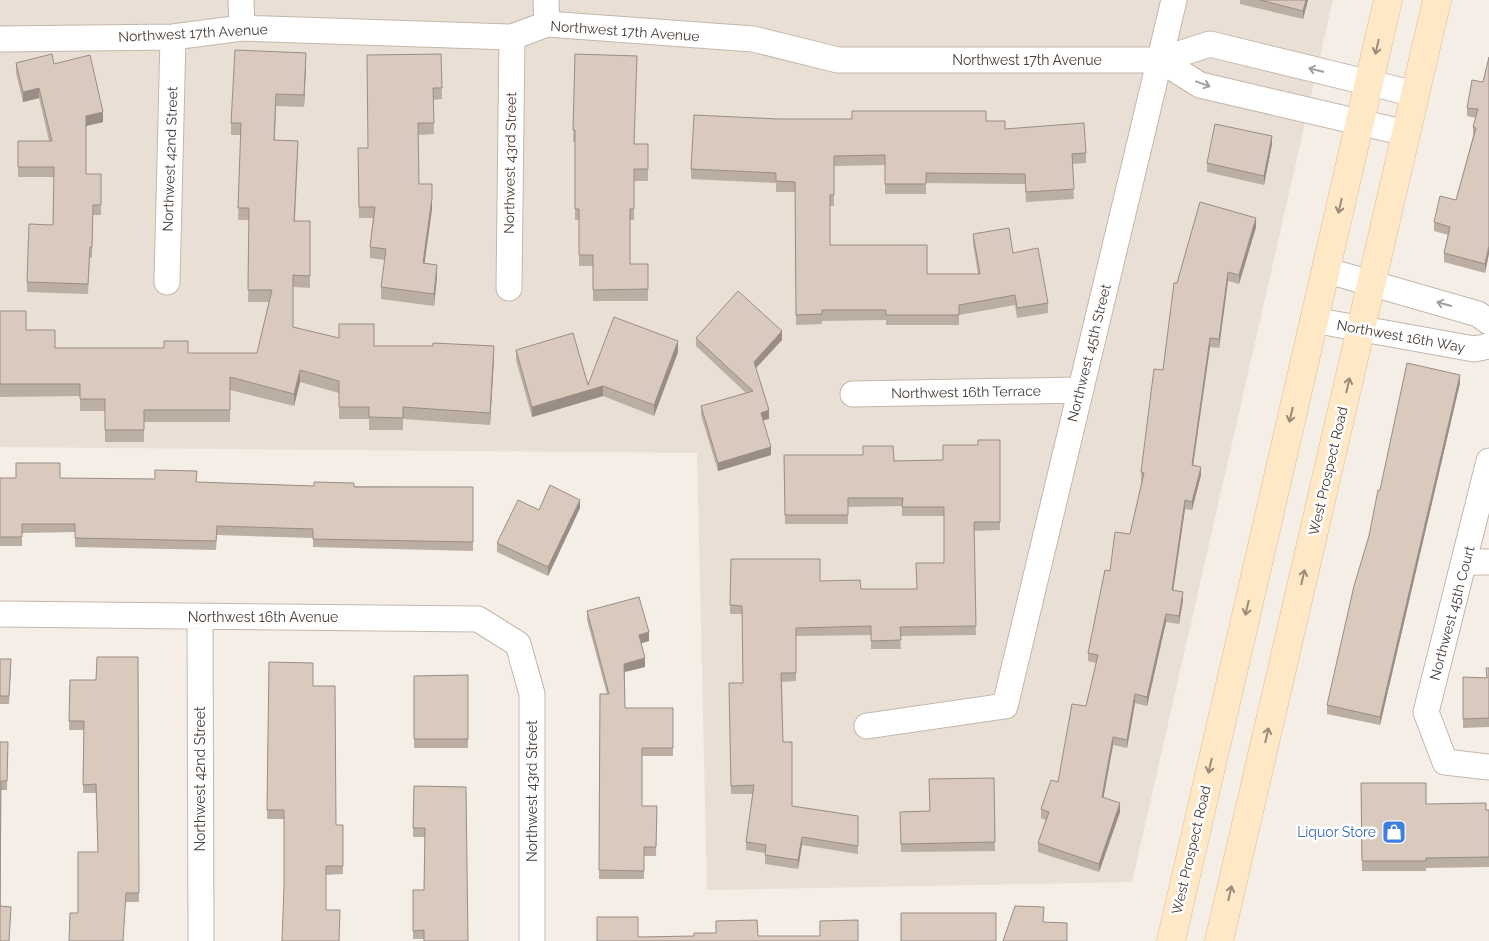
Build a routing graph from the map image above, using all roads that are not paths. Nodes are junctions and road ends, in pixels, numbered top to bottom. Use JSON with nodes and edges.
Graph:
{"nodes":[{"id":1,"x":241,"y":0,"type":"edge"},
{"id":2,"x":1174,"y":0,"type":"edge"},
{"id":3,"x":1388,"y":0,"type":"edge"},
{"id":4,"x":1437,"y":0,"type":"edge"},
{"id":5,"x":546,"y":12,"type":"edge"},
{"id":6,"x":242,"y":28,"type":"junction"},
{"id":7,"x":173,"y":37,"type":"junction"},
{"id":8,"x":512,"y":37,"type":"junction"},
{"id":9,"x":0,"y":39,"type":"edge"},
{"id":10,"x":1160,"y":60,"type":"junction"},
{"id":11,"x":1368,"y":83,"type":"junction"},
{"id":12,"x":1415,"y":94,"type":"junction"},
{"id":13,"x":1360,"y":122,"type":"junction"},
{"id":14,"x":1406,"y":133,"type":"junction"},
{"id":15,"x":1325,"y":270,"type":"junction"},
{"id":16,"x":167,"y":282,"type":"dead end"},
{"id":17,"x":1372,"y":283,"type":"junction"},
{"id":18,"x":509,"y":288,"type":"dead end"},
{"id":19,"x":1313,"y":320,"type":"junction"},
{"id":20,"x":1489,"y":322,"type":"edge"},
{"id":21,"x":1361,"y":329,"type":"junction"},
{"id":22,"x":1489,"y":346,"type":"edge"},
{"id":23,"x":1080,"y":390,"type":"junction"},
{"id":24,"x":853,"y":394,"type":"dead end"},
{"id":25,"x":1489,"y":461,"type":"edge"},
{"id":26,"x":1477,"y":562,"type":"edge"},
{"id":27,"x":0,"y":614,"type":"edge"},
{"id":28,"x":200,"y":617,"type":"junction"},
{"id":29,"x":518,"y":644,"type":"joint"},
{"id":30,"x":868,"y":726,"type":"dead end"},
{"id":31,"x":1489,"y":767,"type":"edge"},
{"id":32,"x":201,"y":941,"type":"edge"},
{"id":33,"x":532,"y":941,"type":"edge"},
{"id":34,"x":1171,"y":941,"type":"edge"},
{"id":35,"x":1219,"y":941,"type":"edge"}],
"edges":[{"from":1,"to":6,"type":"street"},
{"from":2,"to":10,"type":"street","name":"Northwest 45th Street"},
{"from":3,"to":11,"type":"main road","name":"West Prospect Road","one_way":true},
{"from":4,"to":12,"type":"main road","name":"West Prospect Road"},
{"from":5,"to":8,"type":"street","name":"Northwest 17th Avenue"},
{"from":5,"to":10,"type":"street","name":"Northwest 17th Avenue"},
{"from":6,"to":7,"type":"street","name":"Northwest 17th Avenue"},
{"from":6,"to":8,"type":"street","name":"Northwest 17th Avenue"},
{"from":7,"to":9,"type":"street","name":"Northwest 17th Avenue"},
{"from":7,"to":16,"type":"street","name":"Northwest 42nd Street"},
{"from":8,"to":18,"type":"street","name":"Northwest 43rd Street"},
{"from":11,"to":10,"type":"street","name":"Northwest 17th Avenue","one_way":true},
{"from":10,"to":13,"type":"street","one_way":true},
{"from":10,"to":23,"type":"street","name":"Northwest 45th Street"},
{"from":11,"to":12,"type":"street","name":"Northwest 17th Avenue"},
{"from":11,"to":13,"type":"main road","name":"West Prospect Road"},
{"from":12,"to":14,"type":"main road","name":"West Prospect Road"},
{"from":13,"to":14,"type":"street"},
{"from":13,"to":15,"type":"main road","name":"West Prospect Road","one_way":true},
{"from":14,"to":17,"type":"main road","name":"West Prospect Road"},
{"from":15,"to":17,"type":"street"},
{"from":15,"to":19,"type":"main road","name":"West Prospect Road"},
{"from":20,"to":17,"type":"street","one_way":true},
{"from":17,"to":21,"type":"main road","name":"West Prospect Road"},
{"from":19,"to":21,"type":"street","name":"Northwest 16th Way"},
{"from":19,"to":34,"type":"main road","name":"West Prospect Road","one_way":true},
{"from":21,"to":22,"type":"street","name":"Northwest 16th Way"},
{"from":35,"to":21,"type":"main road","name":"West Prospect Road","one_way":true},
{"from":23,"to":24,"type":"street","name":"Northwest 16th Terrace"},
{"from":23,"to":30,"type":"street","name":"Northwest 45th Street"},
{"from":25,"to":26,"type":"street","name":"Northwest 45th Court"},
{"from":26,"to":31,"type":"street","name":"Northwest 45th Court"},
{"from":27,"to":28,"type":"street","name":"Northwest 16th Avenue"},
{"from":28,"to":29,"type":"street","name":"Northwest 16th Avenue"},
{"from":28,"to":32,"type":"street","name":"Northwest 42nd Street"},
{"from":29,"to":33,"type":"street","name":"Northwest 43rd Street"}]}
